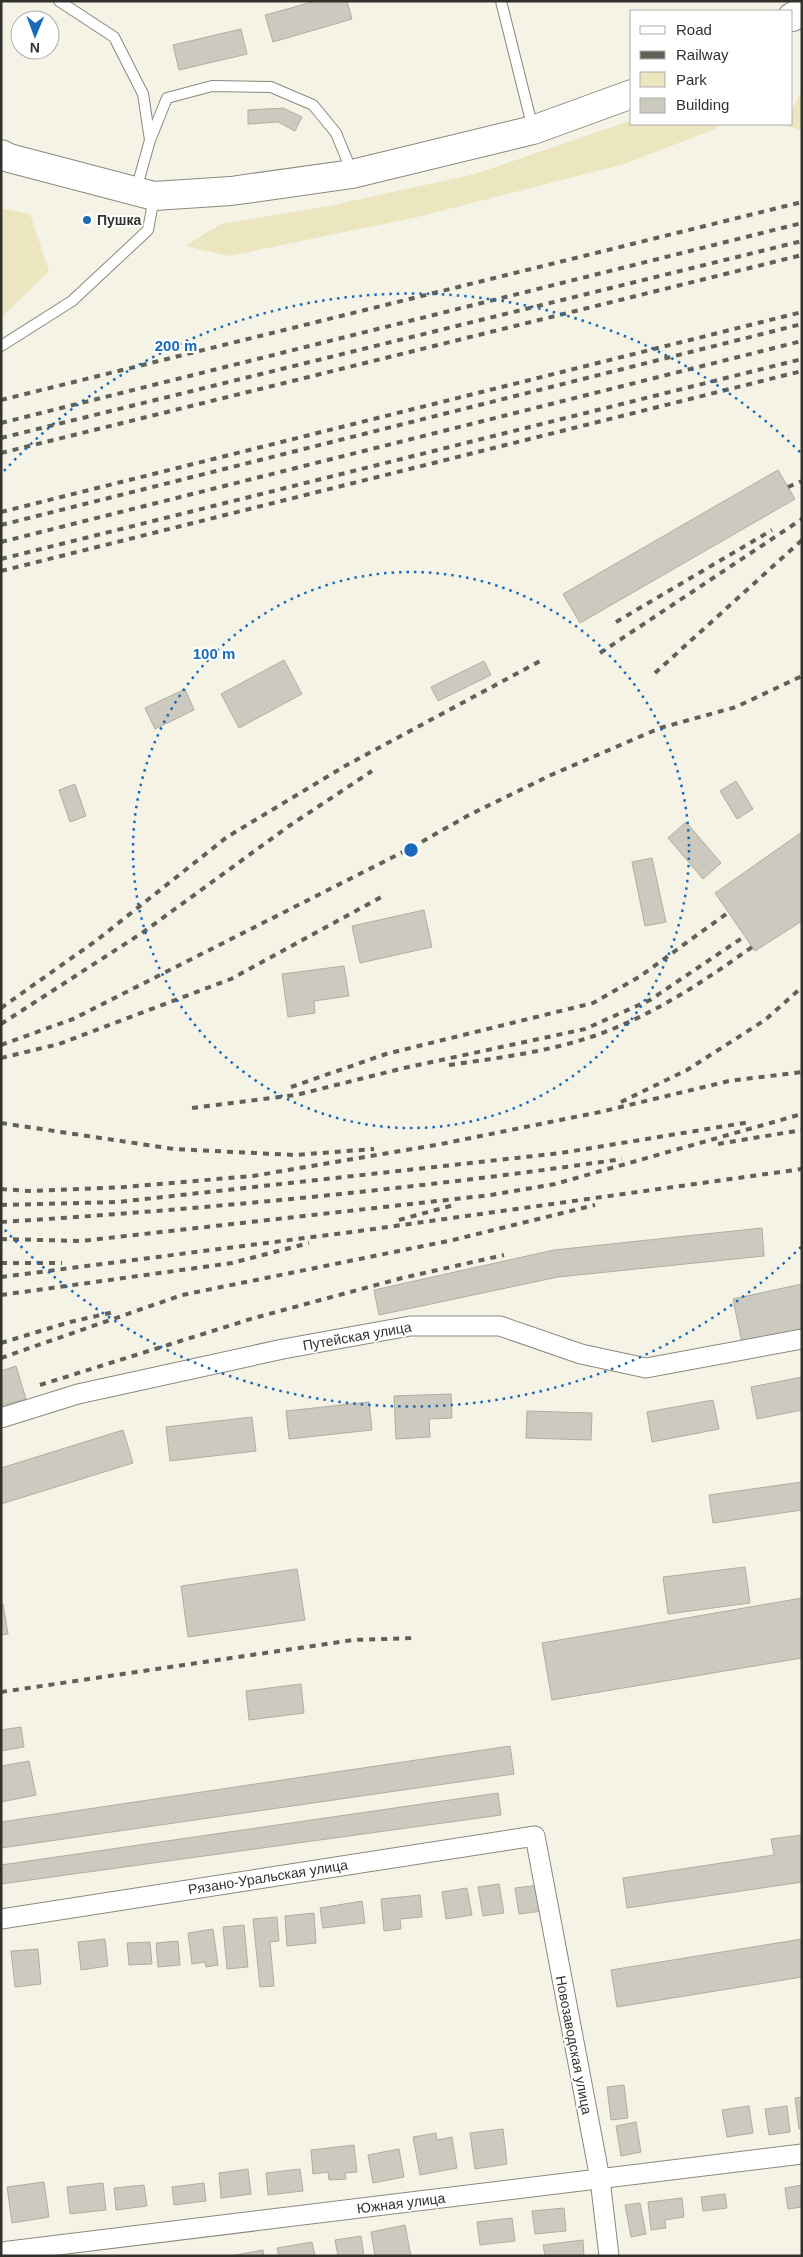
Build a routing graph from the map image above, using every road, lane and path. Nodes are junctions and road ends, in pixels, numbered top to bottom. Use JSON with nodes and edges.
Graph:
{"nodes":[{"id":1,"x":59,"y":1,"type":"edge"},
{"id":2,"x":501,"y":1,"type":"edge"},
{"id":3,"x":630,"y":95,"type":"edge"},
{"id":4,"x":533,"y":130,"type":"junction"},
{"id":5,"x":150,"y":140,"type":"junction"},
{"id":6,"x":1,"y":154,"type":"edge"},
{"id":7,"x":352,"y":174,"type":"junction"},
{"id":8,"x":145,"y":195,"type":"junction"},
{"id":9,"x":1,"y":346,"type":"edge"},
{"id":10,"x":802,"y":1339,"type":"edge"},
{"id":11,"x":1,"y":1418,"type":"edge"},
{"id":12,"x":535,"y":1836,"type":"joint"},
{"id":13,"x":1,"y":1919,"type":"edge"},
{"id":14,"x":802,"y":2154,"type":"edge"},
{"id":15,"x":600,"y":2179,"type":"junction"},
{"id":16,"x":1,"y":2252,"type":"edge"},
{"id":17,"x":609,"y":2256,"type":"edge"}],
"edges":[{"from":1,"to":5,"type":"lane"},
{"from":2,"to":4,"type":"lane"},
{"from":3,"to":4,"type":"main road"},
{"from":4,"to":7,"type":"main road"},
{"from":5,"to":7,"type":"lane"},
{"from":5,"to":8,"type":"lane"},
{"from":6,"to":8,"type":"main road"},
{"from":7,"to":8,"type":"main road"},
{"from":8,"to":9,"type":"lane"},
{"from":10,"to":11,"type":"street","name":"Путейская улица"},
{"from":12,"to":13,"type":"street","name":"Рязано-Уральская улица"},
{"from":12,"to":15,"type":"street","name":"Новозаводская улица"},
{"from":14,"to":15,"type":"street","name":"Южная улица"},
{"from":15,"to":16,"type":"street","name":"Южная улица"},
{"from":15,"to":17,"type":"street","name":"Новозаводская улица"}]}
